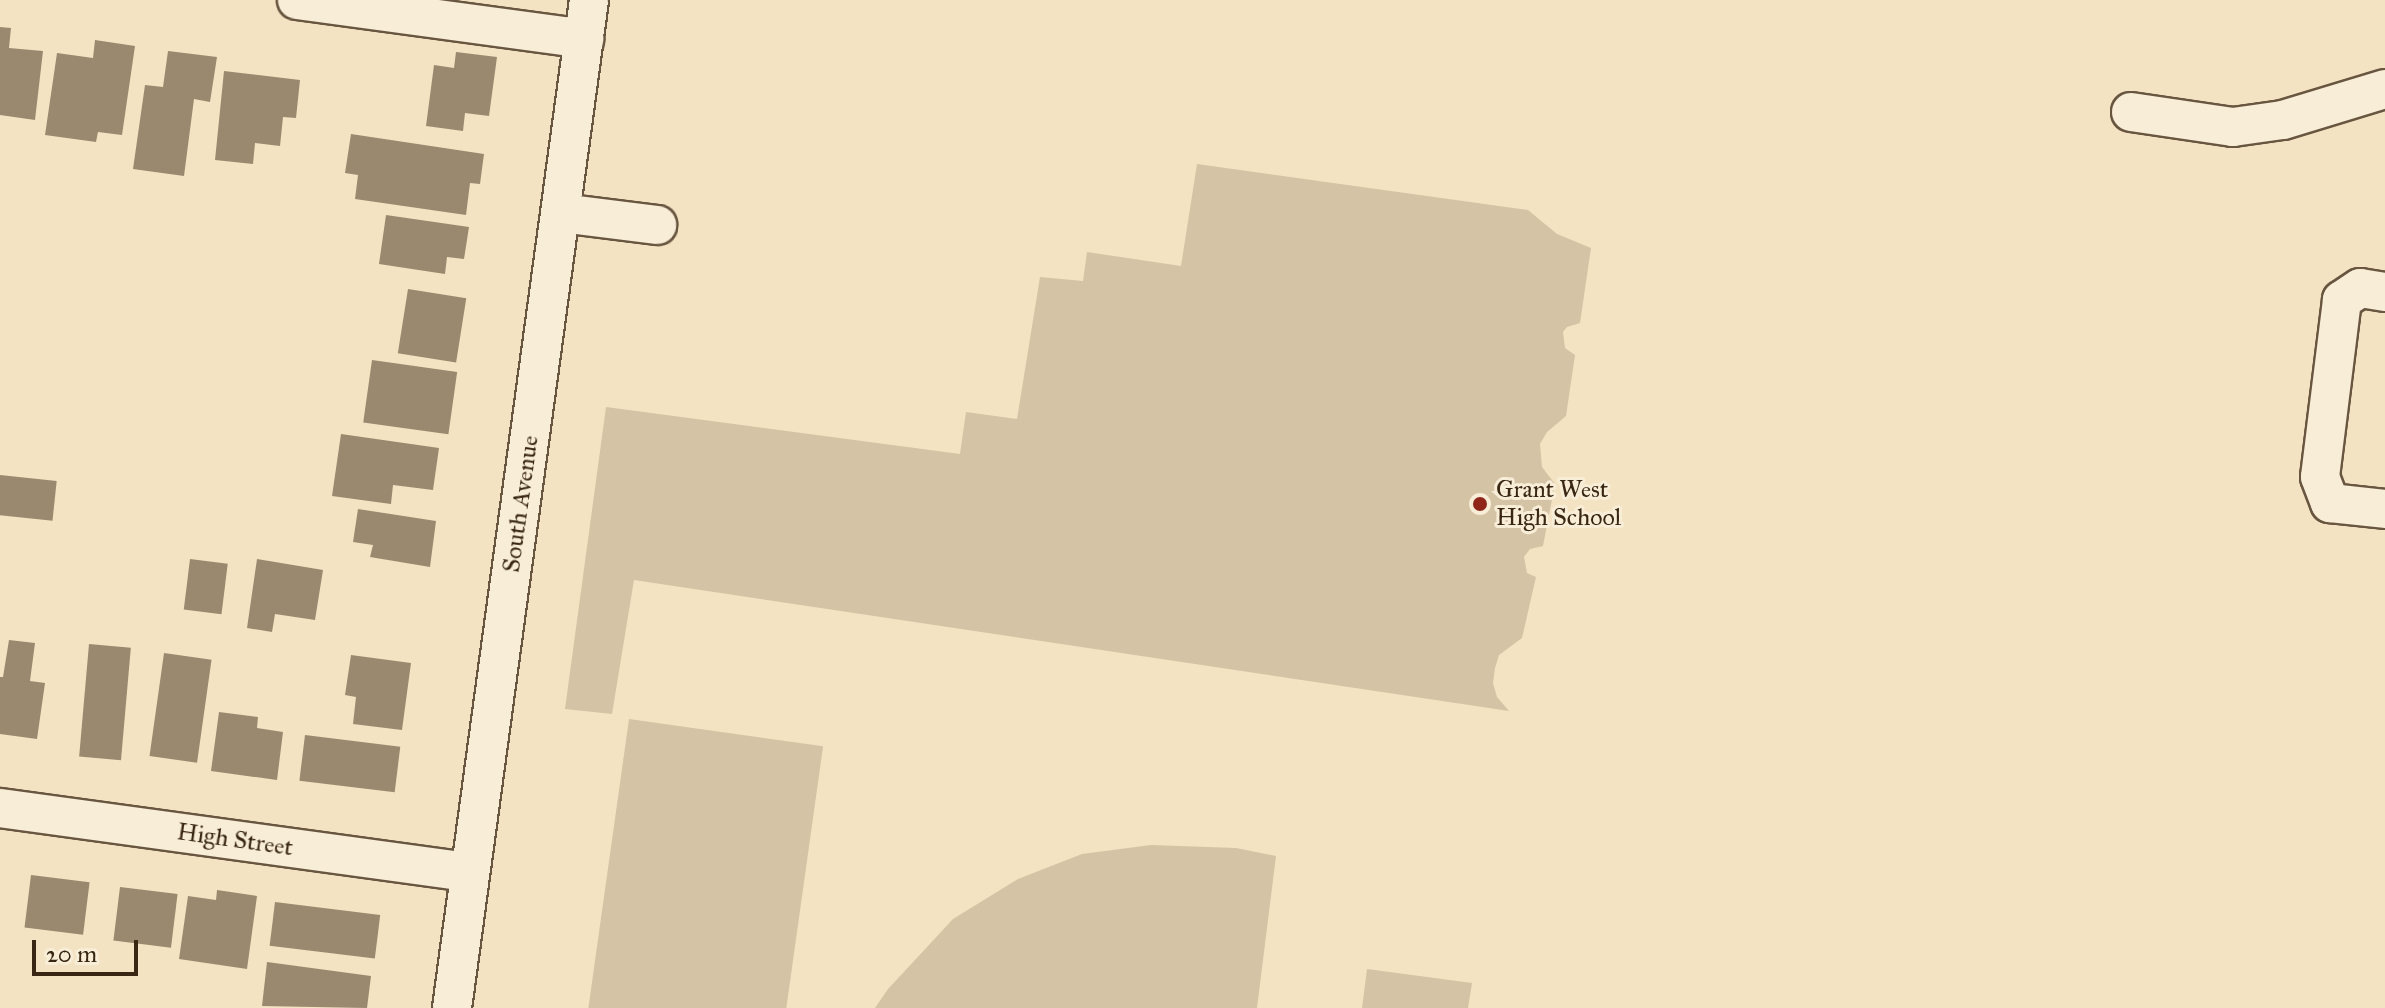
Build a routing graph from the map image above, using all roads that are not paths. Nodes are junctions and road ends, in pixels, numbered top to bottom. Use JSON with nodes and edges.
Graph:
{"nodes":[{"id":1,"x":297,"y":0,"type":"edge"},
{"id":2,"x":589,"y":0,"type":"edge"},
{"id":3,"x":584,"y":39,"type":"junction"},
{"id":4,"x":2385,"y":89,"type":"edge"},
{"id":5,"x":2131,"y":112,"type":"dead end"},
{"id":6,"x":561,"y":213,"type":"junction"},
{"id":7,"x":657,"y":225,"type":"dead end"},
{"id":8,"x":2385,"y":292,"type":"edge"},
{"id":9,"x":2385,"y":509,"type":"edge"},
{"id":10,"x":0,"y":808,"type":"edge"},
{"id":11,"x":470,"y":872,"type":"junction"},
{"id":12,"x":452,"y":1008,"type":"edge"}],
"edges":[{"from":1,"to":3,"type":"street"},
{"from":2,"to":3,"type":"street","name":"South Avenue"},
{"from":3,"to":6,"type":"street","name":"South Avenue"},
{"from":4,"to":5,"type":"street"},
{"from":6,"to":7,"type":"street"},
{"from":6,"to":11,"type":"street","name":"South Avenue"},
{"from":8,"to":9,"type":"street"},
{"from":10,"to":11,"type":"street","name":"High Street"},
{"from":11,"to":12,"type":"street","name":"South Avenue"}]}
